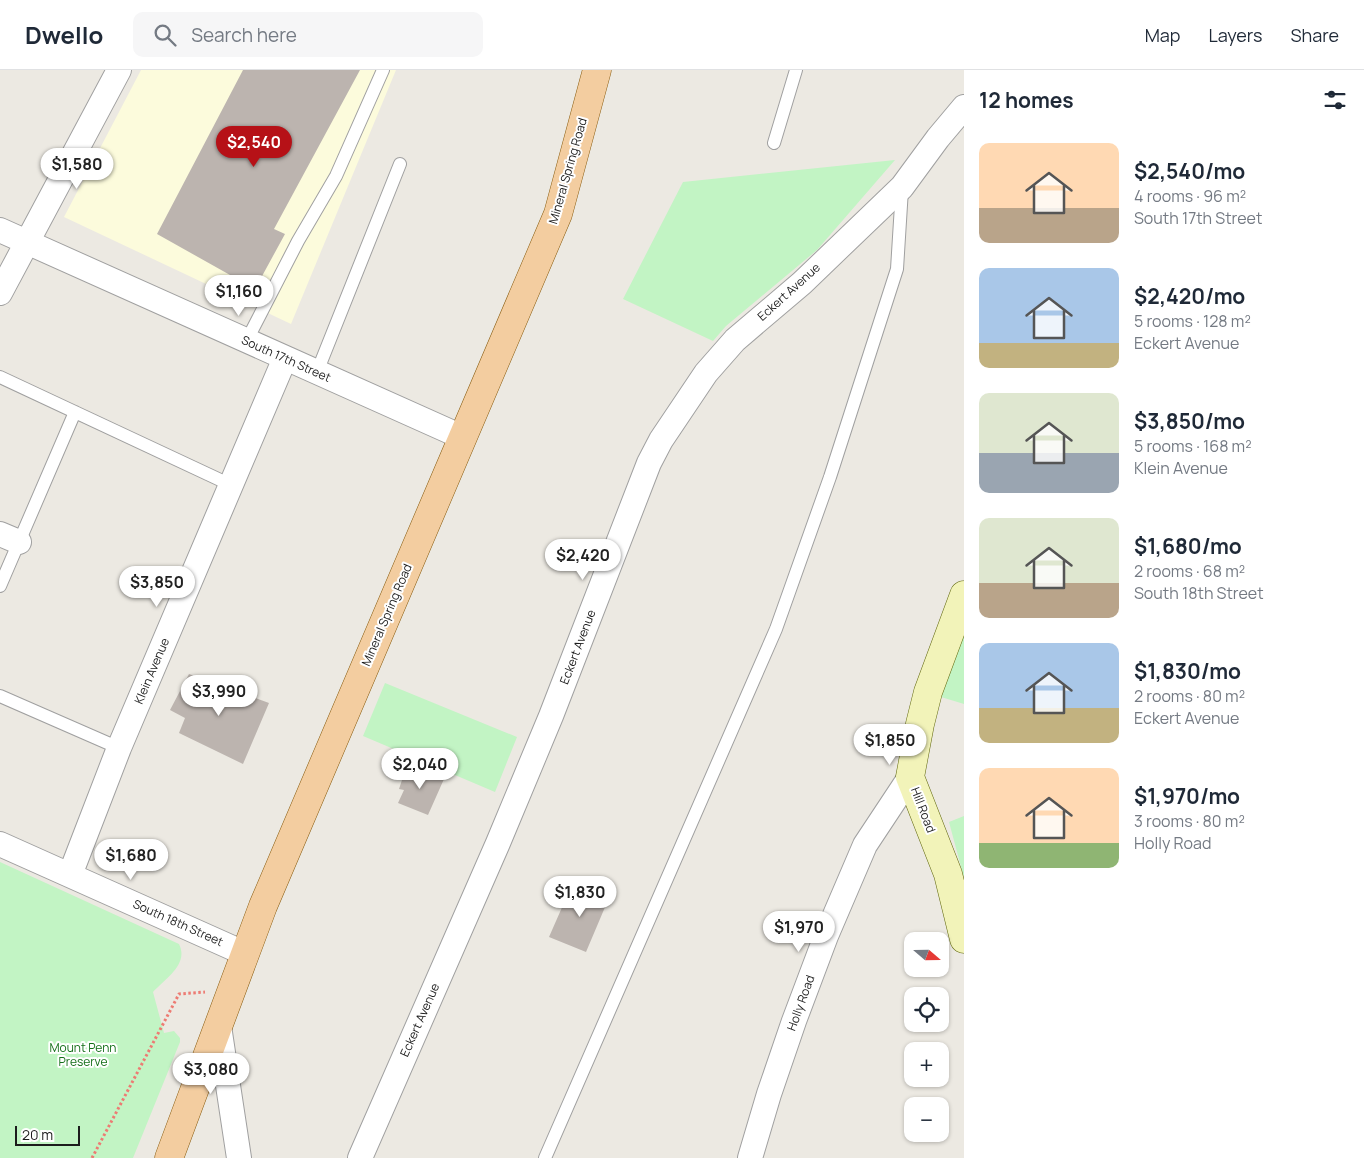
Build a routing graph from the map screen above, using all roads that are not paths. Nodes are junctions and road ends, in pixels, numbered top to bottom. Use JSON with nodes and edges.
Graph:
{"nodes":[{"id":1,"x":119,"y":70,"type":"edge"},
{"id":2,"x":383,"y":70,"type":"edge"},
{"id":3,"x":597,"y":70,"type":"edge"},
{"id":4,"x":796,"y":70,"type":"edge"},
{"id":5,"x":964,"y":107,"type":"edge"},
{"id":6,"x":774,"y":143,"type":"dead end"},
{"id":7,"x":400,"y":164,"type":"dead end"},
{"id":8,"x":902,"y":187,"type":"junction"},
{"id":9,"x":0,"y":230,"type":"edge"},
{"id":10,"x":27,"y":242,"type":"junction"},
{"id":11,"x":0,"y":293,"type":"edge"},
{"id":12,"x":246,"y":342,"type":"junction"},
{"id":13,"x":284,"y":358,"type":"junction"},
{"id":14,"x":316,"y":372,"type":"junction"},
{"id":15,"x":0,"y":377,"type":"edge"},
{"id":16,"x":75,"y":412,"type":"junction"},
{"id":17,"x":462,"y":438,"type":"junction"},
{"id":18,"x":231,"y":485,"type":"junction"},
{"id":19,"x":9,"y":538,"type":"edge"},
{"id":20,"x":0,"y":586,"type":"edge"},
{"id":21,"x":964,"y":595,"type":"edge"},
{"id":22,"x":0,"y":696,"type":"edge"},
{"id":23,"x":119,"y":748,"type":"junction"},
{"id":24,"x":910,"y":777,"type":"junction"},
{"id":25,"x":0,"y":844,"type":"edge"},
{"id":26,"x":70,"y":875,"type":"junction"},
{"id":27,"x":964,"y":939,"type":"edge"},
{"id":28,"x":246,"y":954,"type":"junction"},
{"id":29,"x":219,"y":1026,"type":"junction"},
{"id":30,"x":169,"y":1158,"type":"edge"},
{"id":31,"x":239,"y":1158,"type":"edge"},
{"id":32,"x":360,"y":1158,"type":"edge"},
{"id":33,"x":546,"y":1158,"type":"edge"},
{"id":34,"x":750,"y":1158,"type":"edge"}],
"edges":[{"from":1,"to":10,"type":"street"},
{"from":2,"to":12,"type":"lane"},
{"from":3,"to":17,"type":"main road","name":"Mineral Spring Road"},
{"from":4,"to":6,"type":"lane"},
{"from":5,"to":8,"type":"street","name":"Eckert Avenue"},
{"from":7,"to":14,"type":"lane"},
{"from":8,"to":32,"type":"street","name":"Eckert Avenue"},
{"from":8,"to":33,"type":"lane"},
{"from":9,"to":10,"type":"street","name":"South 17th Street"},
{"from":10,"to":11,"type":"street"},
{"from":10,"to":12,"type":"street","name":"South 17th Street"},
{"from":12,"to":13,"type":"street","name":"South 17th Street"},
{"from":13,"to":14,"type":"street","name":"South 17th Street"},
{"from":13,"to":18,"type":"street","name":"Klein Avenue"},
{"from":14,"to":17,"type":"street","name":"South 17th Street"},
{"from":15,"to":16,"type":"lane"},
{"from":16,"to":18,"type":"lane"},
{"from":16,"to":19,"type":"lane"},
{"from":17,"to":28,"type":"main road","name":"Mineral Spring Road"},
{"from":18,"to":23,"type":"street","name":"Klein Avenue"},
{"from":19,"to":20,"type":"lane"},
{"from":21,"to":24,"type":"street","name":"Hill Road"},
{"from":22,"to":23,"type":"lane"},
{"from":23,"to":26,"type":"street","name":"Klein Avenue"},
{"from":24,"to":27,"type":"street","name":"Hill Road"},
{"from":24,"to":34,"type":"street","name":"Holly Road"},
{"from":25,"to":26,"type":"street","name":"South 18th Street"},
{"from":26,"to":28,"type":"street","name":"South 18th Street"},
{"from":28,"to":29,"type":"main road","name":"Mineral Spring Road"},
{"from":29,"to":30,"type":"main road","name":"Mineral Spring Road"},
{"from":29,"to":31,"type":"street"}]}
